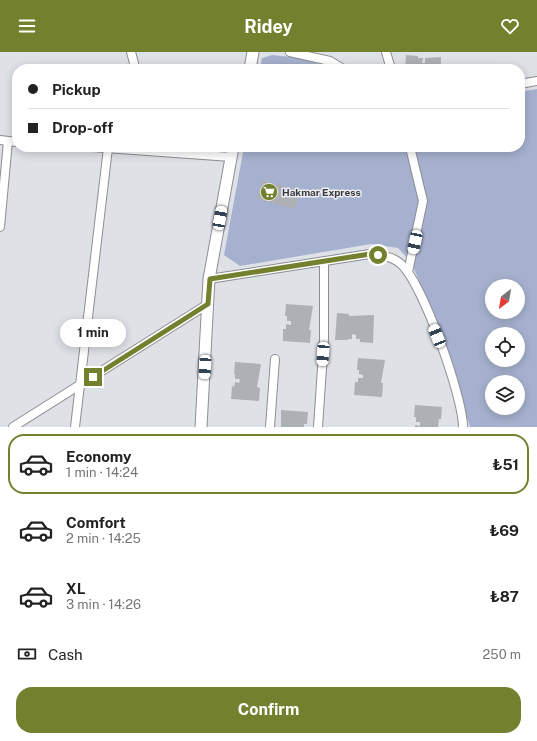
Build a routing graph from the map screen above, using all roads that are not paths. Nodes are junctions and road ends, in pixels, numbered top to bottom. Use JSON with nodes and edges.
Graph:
{"nodes":[{"id":1,"x":131,"y":52,"type":"edge"},
{"id":2,"x":253,"y":52,"type":"edge"},
{"id":3,"x":290,"y":52,"type":"edge"},
{"id":4,"x":386,"y":52,"type":"edge"},
{"id":5,"x":134,"y":64,"type":"edge"},
{"id":6,"x":251,"y":64,"type":"edge"},
{"id":7,"x":335,"y":64,"type":"edge"},
{"id":8,"x":390,"y":64,"type":"edge"},
{"id":9,"x":537,"y":81,"type":"edge"},
{"id":10,"x":525,"y":83,"type":"edge"},
{"id":11,"x":8,"y":141,"type":"edge"},
{"id":12,"x":108,"y":152,"type":"edge"},
{"id":13,"x":232,"y":152,"type":"edge"},
{"id":14,"x":411,"y":152,"type":"edge"},
{"id":15,"x":0,"y":227,"type":"edge"},
{"id":16,"x":324,"y":262,"type":"junction"},
{"id":17,"x":408,"y":272,"type":"junction"},
{"id":18,"x":210,"y":279,"type":"junction"},
{"id":19,"x":208,"y":304,"type":"junction"},
{"id":20,"x":275,"y":359,"type":"dead end"},
{"id":21,"x":80,"y":385,"type":"junction"},
{"id":22,"x":13,"y":427,"type":"edge"},
{"id":23,"x":75,"y":427,"type":"edge"},
{"id":24,"x":201,"y":427,"type":"edge"},
{"id":25,"x":270,"y":427,"type":"edge"},
{"id":26,"x":318,"y":427,"type":"edge"},
{"id":27,"x":462,"y":427,"type":"edge"}],
"edges":[{"from":1,"to":5,"type":"street"},
{"from":2,"to":6,"type":"main road"},
{"from":3,"to":7,"type":"street"},
{"from":4,"to":8,"type":"street"},
{"from":9,"to":10,"type":"street"},
{"from":11,"to":15,"type":"street"},
{"from":12,"to":21,"type":"street"},
{"from":13,"to":18,"type":"main road"},
{"from":14,"to":17,"type":"street"},
{"from":16,"to":17,"type":"street"},
{"from":16,"to":18,"type":"street"},
{"from":16,"to":26,"type":"street"},
{"from":17,"to":27,"type":"street"},
{"from":18,"to":19,"type":"main road"},
{"from":19,"to":21,"type":"street"},
{"from":19,"to":24,"type":"main road"},
{"from":20,"to":25,"type":"street"},
{"from":21,"to":22,"type":"street"},
{"from":21,"to":23,"type":"street"}]}
